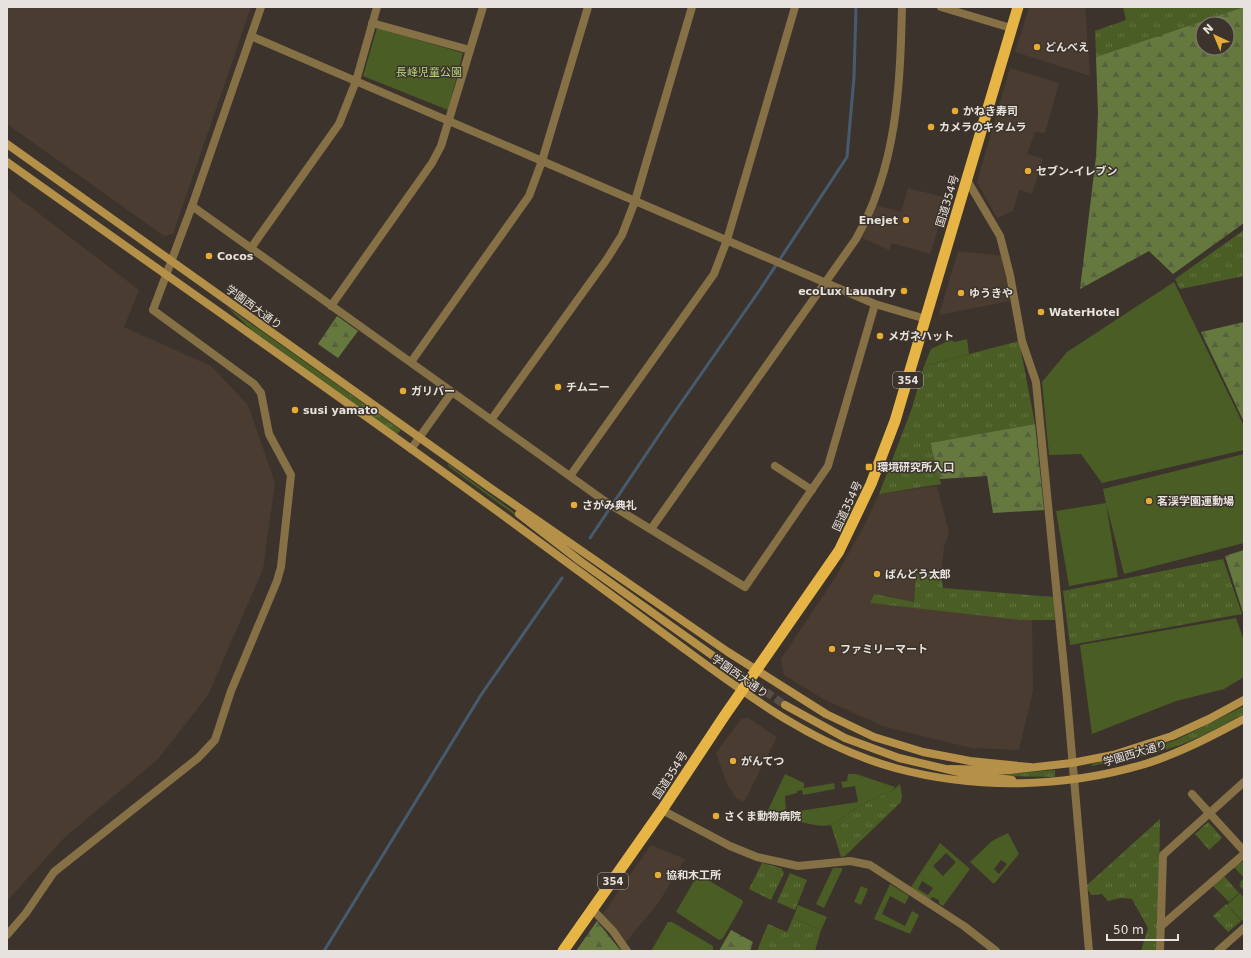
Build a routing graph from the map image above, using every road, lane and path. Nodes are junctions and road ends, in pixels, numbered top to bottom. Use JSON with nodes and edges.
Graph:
{"nodes":[{"id":1,"x":261,"y":7,"type":"edge"},
{"id":2,"x":377,"y":7,"type":"edge"},
{"id":3,"x":483,"y":7,"type":"edge"},
{"id":4,"x":588,"y":7,"type":"edge"},
{"id":5,"x":692,"y":7,"type":"edge"},
{"id":6,"x":795,"y":7,"type":"edge"},
{"id":7,"x":902,"y":7,"type":"edge"},
{"id":8,"x":941,"y":7,"type":"edge"},
{"id":9,"x":1018,"y":7,"type":"edge"},
{"id":10,"x":372,"y":23,"type":"junction"},
{"id":11,"x":1011,"y":28,"type":"junction"},
{"id":12,"x":251,"y":36,"type":"junction"},
{"id":13,"x":470,"y":50,"type":"junction"},
{"id":14,"x":356,"y":81,"type":"junction"},
{"id":15,"x":449,"y":121,"type":"junction"},
{"id":16,"x":7,"y":144,"type":"edge"},
{"id":17,"x":542,"y":161,"type":"junction"},
{"id":18,"x":7,"y":162,"type":"edge"},
{"id":19,"x":967,"y":180,"type":"junction"},
{"id":20,"x":635,"y":201,"type":"junction"},
{"id":21,"x":192,"y":206,"type":"junction"},
{"id":22,"x":727,"y":240,"type":"junction"},
{"id":23,"x":251,"y":248,"type":"junction"},
{"id":24,"x":172,"y":262,"type":"junction"},
{"id":25,"x":167,"y":276,"type":"junction"},
{"id":26,"x":824,"y":282,"type":"junction"},
{"id":27,"x":875,"y":304,"type":"junction"},
{"id":28,"x":331,"y":306,"type":"junction"},
{"id":29,"x":926,"y":319,"type":"junction"},
{"id":30,"x":412,"y":362,"type":"junction"},
{"id":31,"x":452,"y":392,"type":"junction"},
{"id":32,"x":491,"y":420,"type":"junction"},
{"id":33,"x":419,"y":438,"type":"junction"},
{"id":34,"x":411,"y":450,"type":"junction"},
{"id":35,"x":775,"y":466,"type":"dead end"},
{"id":36,"x":570,"y":476,"type":"junction"},
{"id":37,"x":489,"y":487,"type":"junction"},
{"id":38,"x":812,"y":490,"type":"junction"},
{"id":39,"x":481,"y":499,"type":"junction"},
{"id":40,"x":651,"y":529,"type":"junction"},
{"id":41,"x":580,"y":561,"type":"junction"},
{"id":42,"x":716,"y":658,"type":"tunnel mouth"},
{"id":43,"x":756,"y":671,"type":"junction"},
{"id":44,"x":742,"y":690,"type":"junction"},
{"id":45,"x":1244,"y":700,"type":"edge"},
{"id":46,"x":786,"y":705,"type":"tunnel mouth"},
{"id":47,"x":1244,"y":719,"type":"edge"},
{"id":48,"x":1072,"y":763,"type":"junction"},
{"id":49,"x":1029,"y":767,"type":"junction"},
{"id":50,"x":949,"y":769,"type":"junction"},
{"id":51,"x":1073,"y":779,"type":"junction"},
{"id":52,"x":1244,"y":782,"type":"edge"},
{"id":53,"x":1025,"y":783,"type":"junction"},
{"id":54,"x":1192,"y":794,"type":"dead end"},
{"id":55,"x":662,"y":810,"type":"junction"},
{"id":56,"x":1209,"y":813,"type":"junction"},
{"id":57,"x":1244,"y":852,"type":"edge"},
{"id":58,"x":592,"y":910,"type":"junction"},
{"id":59,"x":1160,"y":927,"type":"junction"},
{"id":60,"x":1244,"y":928,"type":"edge"},
{"id":61,"x":7,"y":935,"type":"edge"},
{"id":62,"x":563,"y":951,"type":"edge"},
{"id":63,"x":627,"y":951,"type":"edge"},
{"id":64,"x":996,"y":951,"type":"edge"},
{"id":65,"x":1089,"y":951,"type":"edge"},
{"id":66,"x":1160,"y":951,"type":"edge"},
{"id":67,"x":1218,"y":951,"type":"edge"}],
"edges":[{"from":1,"to":12,"type":"street"},
{"from":2,"to":10,"type":"street"},
{"from":3,"to":13,"type":"street"},
{"from":4,"to":17,"type":"street"},
{"from":5,"to":20,"type":"street"},
{"from":6,"to":22,"type":"street"},
{"from":7,"to":26,"type":"street"},
{"from":8,"to":11,"type":"street"},
{"from":9,"to":11,"type":"highway","name":"国道354号","number":"354"},
{"from":10,"to":13,"type":"street"},
{"from":10,"to":14,"type":"street"},
{"from":11,"to":19,"type":"highway","name":"国道354号","number":"354"},
{"from":12,"to":14,"type":"street"},
{"from":12,"to":21,"type":"street"},
{"from":13,"to":15,"type":"street"},
{"from":14,"to":15,"type":"street"},
{"from":14,"to":23,"type":"street"},
{"from":15,"to":17,"type":"street"},
{"from":15,"to":28,"type":"street"},
{"from":16,"to":24,"type":"main road","name":"学園西大通り"},
{"from":17,"to":20,"type":"street"},
{"from":17,"to":30,"type":"street"},
{"from":18,"to":25,"type":"main road","name":"学園西大通り"},
{"from":19,"to":29,"type":"highway","name":"国道354号","number":"354"},
{"from":19,"to":48,"type":"street"},
{"from":20,"to":22,"type":"street"},
{"from":20,"to":32,"type":"street"},
{"from":21,"to":23,"type":"street"},
{"from":21,"to":24,"type":"street"},
{"from":22,"to":26,"type":"street"},
{"from":22,"to":36,"type":"street"},
{"from":23,"to":28,"type":"street"},
{"from":24,"to":25,"type":"street"},
{"from":24,"to":33,"type":"main road","name":"学園西大通り"},
{"from":25,"to":34,"type":"main road","name":"学園西大通り"},
{"from":25,"to":61,"type":"street"},
{"from":26,"to":27,"type":"street"},
{"from":26,"to":40,"type":"street"},
{"from":27,"to":29,"type":"street"},
{"from":27,"to":38,"type":"street"},
{"from":28,"to":30,"type":"street"},
{"from":29,"to":43,"type":"highway","name":"国道354号","number":"354"},
{"from":30,"to":31,"type":"street"},
{"from":31,"to":32,"type":"street"},
{"from":31,"to":33,"type":"street"},
{"from":32,"to":36,"type":"street"},
{"from":33,"to":34,"type":"street"},
{"from":33,"to":37,"type":"main road","name":"学園西大通り"},
{"from":34,"to":39,"type":"main road","name":"学園西大通り"},
{"from":35,"to":38,"type":"street"},
{"from":36,"to":40,"type":"street"},
{"from":37,"to":41,"type":"main road","name":"学園西大通り"},
{"from":37,"to":43,"type":"main road","name":"学園西大通り"},
{"from":38,"to":40,"type":"street"},
{"from":39,"to":41,"type":"main road","name":"学園西大通り"},
{"from":39,"to":44,"type":"main road","name":"学園西大通り"},
{"from":41,"to":42,"type":"main road","name":"学園西大通り"},
{"from":43,"to":44,"type":"highway","name":"国道354号","number":"354"},
{"from":43,"to":49,"type":"main road","name":"学園西大通り"},
{"from":44,"to":53,"type":"main road","name":"学園西大通り"},
{"from":44,"to":55,"type":"highway","name":"国道354号","number":"354"},
{"from":45,"to":48,"type":"main road","name":"学園西大通り"},
{"from":46,"to":50,"type":"main road","name":"学園西大通り"},
{"from":47,"to":51,"type":"main road","name":"学園西大通り"},
{"from":48,"to":49,"type":"main road","name":"学園西大通り"},
{"from":48,"to":51,"type":"street"},
{"from":49,"to":50,"type":"main road","name":"学園西大通り"},
{"from":50,"to":53,"type":"main road","name":"学園西大通り"},
{"from":51,"to":53,"type":"main road","name":"学園西大通り"},
{"from":51,"to":65,"type":"street"},
{"from":52,"to":56,"type":"street"},
{"from":54,"to":56,"type":"street"},
{"from":55,"to":58,"type":"highway","name":"国道354号","number":"354"},
{"from":55,"to":64,"type":"street"},
{"from":56,"to":57,"type":"street"},
{"from":56,"to":59,"type":"street"},
{"from":57,"to":59,"type":"street"},
{"from":58,"to":62,"type":"highway","name":"国道354号","number":"354"},
{"from":58,"to":63,"type":"street"},
{"from":59,"to":66,"type":"street"},
{"from":60,"to":67,"type":"street"}]}
